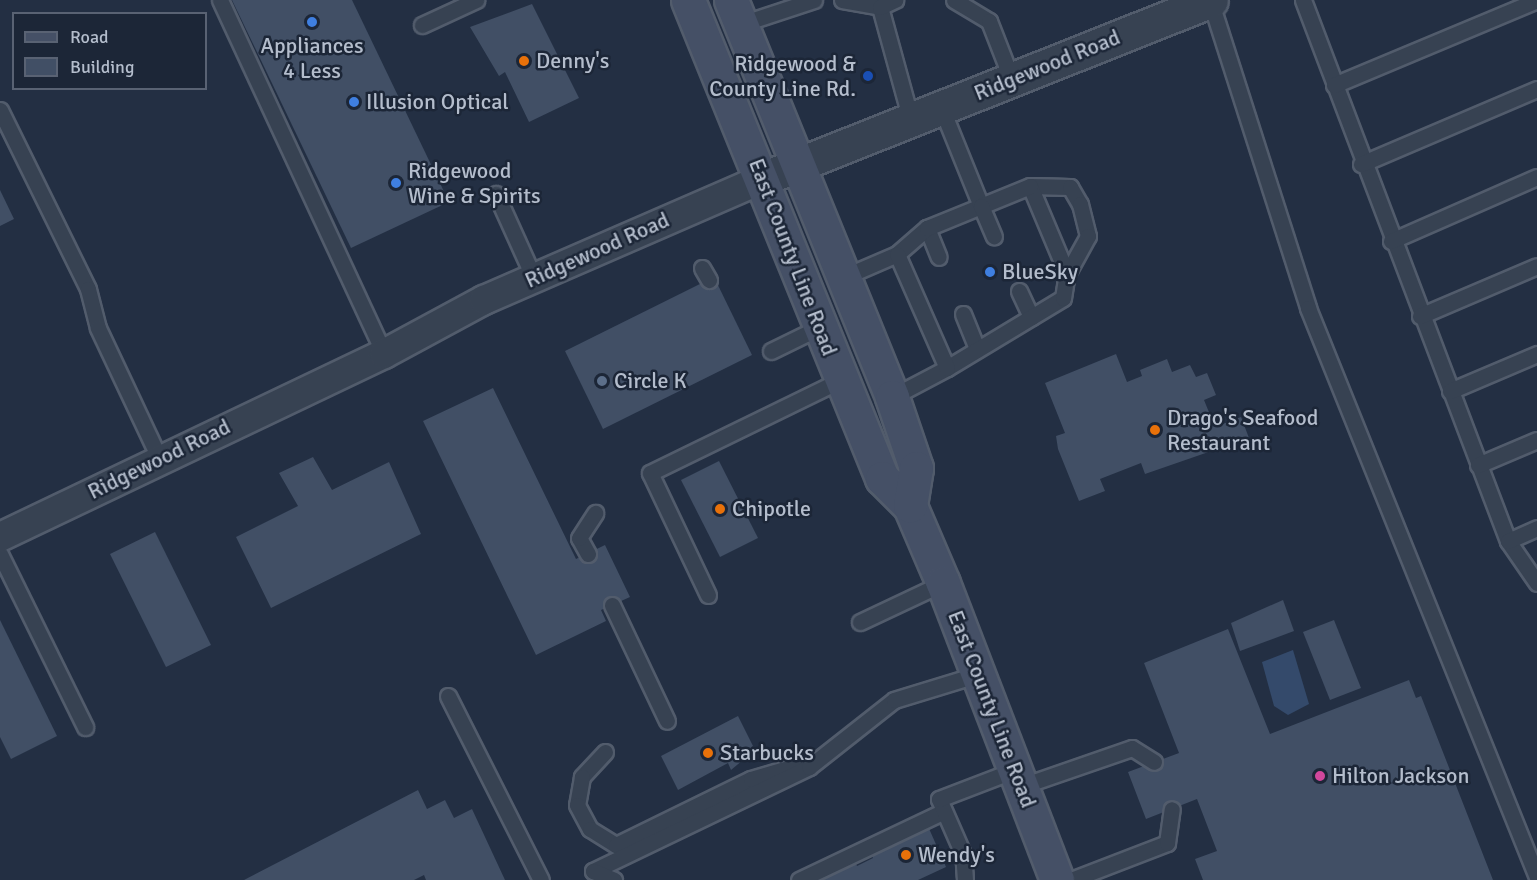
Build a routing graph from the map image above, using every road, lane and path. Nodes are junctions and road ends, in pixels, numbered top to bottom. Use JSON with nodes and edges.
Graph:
{"nodes":[{"id":1,"x":219,"y":0,"type":"edge"},
{"id":2,"x":476,"y":0,"type":"edge"},
{"id":3,"x":688,"y":0,"type":"edge"},
{"id":4,"x":814,"y":0,"type":"edge"},
{"id":5,"x":842,"y":0,"type":"edge"},
{"id":6,"x":895,"y":0,"type":"edge"},
{"id":7,"x":954,"y":0,"type":"edge"},
{"id":8,"x":1211,"y":0,"type":"edge"},
{"id":9,"x":1303,"y":0,"type":"edge"},
{"id":10,"x":1537,"y":0,"type":"edge"},
{"id":11,"x":880,"y":7,"type":"junction"},
{"id":12,"x":736,"y":12,"type":"edge"},
{"id":13,"x":422,"y":25,"type":"dead end"},
{"id":14,"x":1012,"y":80,"type":"junction"},
{"id":15,"x":1334,"y":85,"type":"junction"},
{"id":16,"x":1537,"y":89,"type":"edge"},
{"id":17,"x":941,"y":107,"type":"junction"},
{"id":18,"x":0,"y":110,"type":"edge"},
{"id":19,"x":911,"y":120,"type":"junction"},
{"id":20,"x":800,"y":164,"type":"junction"},
{"id":21,"x":1361,"y":164,"type":"junction"},
{"id":22,"x":1537,"y":177,"type":"edge"},
{"id":23,"x":762,"y":179,"type":"junction"},
{"id":24,"x":1030,"y":186,"type":"junction"},
{"id":25,"x":496,"y":194,"type":"dead end"},
{"id":26,"x":981,"y":206,"type":"junction"},
{"id":27,"x":927,"y":228,"type":"junction"},
{"id":28,"x":994,"y":236,"type":"dead end"},
{"id":29,"x":1391,"y":241,"type":"junction"},
{"id":30,"x":897,"y":254,"type":"junction"},
{"id":31,"x":939,"y":257,"type":"dead end"},
{"id":32,"x":1537,"y":266,"type":"edge"},
{"id":33,"x":1067,"y":274,"type":"junction"},
{"id":34,"x":846,"y":276,"type":"junction"},
{"id":35,"x":534,"y":278,"type":"junction"},
{"id":36,"x":1019,"y":291,"type":"dead end"},
{"id":37,"x":963,"y":314,"type":"dead end"},
{"id":38,"x":1420,"y":316,"type":"junction"},
{"id":39,"x":1031,"y":317,"type":"junction"},
{"id":40,"x":820,"y":327,"type":"junction"},
{"id":41,"x":977,"y":349,"type":"junction"},
{"id":42,"x":771,"y":351,"type":"dead end"},
{"id":43,"x":384,"y":354,"type":"junction"},
{"id":44,"x":1537,"y":354,"type":"edge"},
{"id":45,"x":947,"y":368,"type":"junction"},
{"id":46,"x":841,"y":380,"type":"junction"},
{"id":47,"x":1450,"y":391,"type":"junction"},
{"id":48,"x":892,"y":398,"type":"junction"},
{"id":49,"x":1537,"y":440,"type":"edge"},
{"id":50,"x":160,"y":460,"type":"junction"},
{"id":51,"x":1478,"y":465,"type":"junction"},
{"id":52,"x":910,"y":506,"type":"junction"},
{"id":53,"x":595,"y":513,"type":"dead end"},
{"id":54,"x":1537,"y":528,"type":"edge"},
{"id":55,"x":0,"y":537,"type":"edge"},
{"id":56,"x":1508,"y":541,"type":"junction"},
{"id":57,"x":0,"y":554,"type":"edge"},
{"id":58,"x":588,"y":554,"type":"dead end"},
{"id":59,"x":943,"y":583,"type":"junction"},
{"id":60,"x":1537,"y":583,"type":"edge"},
{"id":61,"x":708,"y":595,"type":"dead end"},
{"id":62,"x":612,"y":605,"type":"dead end"},
{"id":63,"x":860,"y":622,"type":"dead end"},
{"id":64,"x":979,"y":674,"type":"junction"},
{"id":65,"x":448,"y":696,"type":"dead end"},
{"id":66,"x":667,"y":721,"type":"dead end"},
{"id":67,"x":85,"y":727,"type":"dead end"},
{"id":68,"x":605,"y":752,"type":"dead end"},
{"id":69,"x":826,"y":757,"type":"junction"},
{"id":70,"x":1154,"y":762,"type":"dead end"},
{"id":71,"x":1019,"y":778,"type":"junction"},
{"id":72,"x":940,"y":806,"type":"junction"},
{"id":73,"x":1172,"y":809,"type":"dead end"},
{"id":74,"x":1537,"y":877,"type":"edge"},
{"id":75,"x":541,"y":880,"type":"edge"},
{"id":76,"x":614,"y":880,"type":"edge"},
{"id":77,"x":799,"y":880,"type":"edge"},
{"id":78,"x":965,"y":880,"type":"edge"},
{"id":79,"x":1057,"y":880,"type":"edge"},
{"id":80,"x":1071,"y":880,"type":"edge"}],
"edges":[{"from":1,"to":43,"type":"lane"},
{"from":2,"to":13,"type":"lane"},
{"from":3,"to":23,"type":"main road","name":"East County Line Road"},
{"from":4,"to":12,"type":"lane"},
{"from":5,"to":11,"type":"lane"},
{"from":6,"to":11,"type":"lane"},
{"from":7,"to":14,"type":"lane"},
{"from":8,"to":14,"type":"street","name":"Ridgewood Road"},
{"from":8,"to":74,"type":"lane"},
{"from":9,"to":15,"type":"lane"},
{"from":10,"to":15,"type":"lane"},
{"from":11,"to":19,"type":"lane"},
{"from":12,"to":20,"type":"main road","name":"East County Line Road"},
{"from":14,"to":17,"type":"street","name":"Ridgewood Road"},
{"from":15,"to":21,"type":"lane"},
{"from":16,"to":21,"type":"lane"},
{"from":17,"to":19,"type":"street","name":"Ridgewood Road"},
{"from":17,"to":26,"type":"lane"},
{"from":18,"to":50,"type":"lane"},
{"from":19,"to":20,"type":"street","name":"Ridgewood Road"},
{"from":20,"to":23,"type":"street","name":"Ridgewood Road"},
{"from":20,"to":34,"type":"main road","name":"East County Line Road"},
{"from":21,"to":29,"type":"lane"},
{"from":22,"to":29,"type":"lane"},
{"from":23,"to":35,"type":"street","name":"Ridgewood Road"},
{"from":23,"to":40,"type":"main road","name":"East County Line Road"},
{"from":24,"to":26,"type":"lane"},
{"from":24,"to":33,"type":"lane"},
{"from":24,"to":33,"type":"lane"},
{"from":25,"to":35,"type":"lane"},
{"from":26,"to":27,"type":"lane"},
{"from":26,"to":28,"type":"lane"},
{"from":27,"to":30,"type":"lane"},
{"from":27,"to":31,"type":"lane"},
{"from":29,"to":38,"type":"lane"},
{"from":30,"to":34,"type":"lane"},
{"from":30,"to":45,"type":"lane"},
{"from":32,"to":38,"type":"lane"},
{"from":33,"to":39,"type":"lane"},
{"from":34,"to":48,"type":"main road","name":"East County Line Road"},
{"from":35,"to":43,"type":"street","name":"Ridgewood Road"},
{"from":36,"to":39,"type":"lane"},
{"from":37,"to":41,"type":"lane"},
{"from":38,"to":47,"type":"lane"},
{"from":39,"to":41,"type":"lane"},
{"from":40,"to":42,"type":"lane"},
{"from":40,"to":46,"type":"main road","name":"East County Line Road"},
{"from":41,"to":45,"type":"lane"},
{"from":43,"to":50,"type":"street","name":"Ridgewood Road"},
{"from":44,"to":47,"type":"lane"},
{"from":45,"to":48,"type":"lane"},
{"from":46,"to":52,"type":"main road","name":"East County Line Road"},
{"from":46,"to":61,"type":"lane"},
{"from":47,"to":51,"type":"lane"},
{"from":48,"to":52,"type":"main road","name":"East County Line Road"},
{"from":49,"to":51,"type":"lane"},
{"from":50,"to":55,"type":"street","name":"Ridgewood Road"},
{"from":51,"to":56,"type":"lane"},
{"from":52,"to":59,"type":"main road","name":"East County Line Road"},
{"from":53,"to":58,"type":"lane"},
{"from":54,"to":56,"type":"lane"},
{"from":56,"to":60,"type":"lane"},
{"from":57,"to":67,"type":"lane"},
{"from":59,"to":63,"type":"lane"},
{"from":59,"to":64,"type":"main road","name":"East County Line Road"},
{"from":62,"to":66,"type":"lane"},
{"from":64,"to":69,"type":"lane"},
{"from":64,"to":71,"type":"main road","name":"East County Line Road"},
{"from":65,"to":75,"type":"lane"},
{"from":68,"to":69,"type":"lane"},
{"from":69,"to":76,"type":"lane"},
{"from":70,"to":71,"type":"lane"},
{"from":71,"to":72,"type":"lane"},
{"from":71,"to":79,"type":"main road","name":"East County Line Road"},
{"from":72,"to":77,"type":"lane"},
{"from":72,"to":78,"type":"lane"},
{"from":73,"to":80,"type":"lane"}]}
